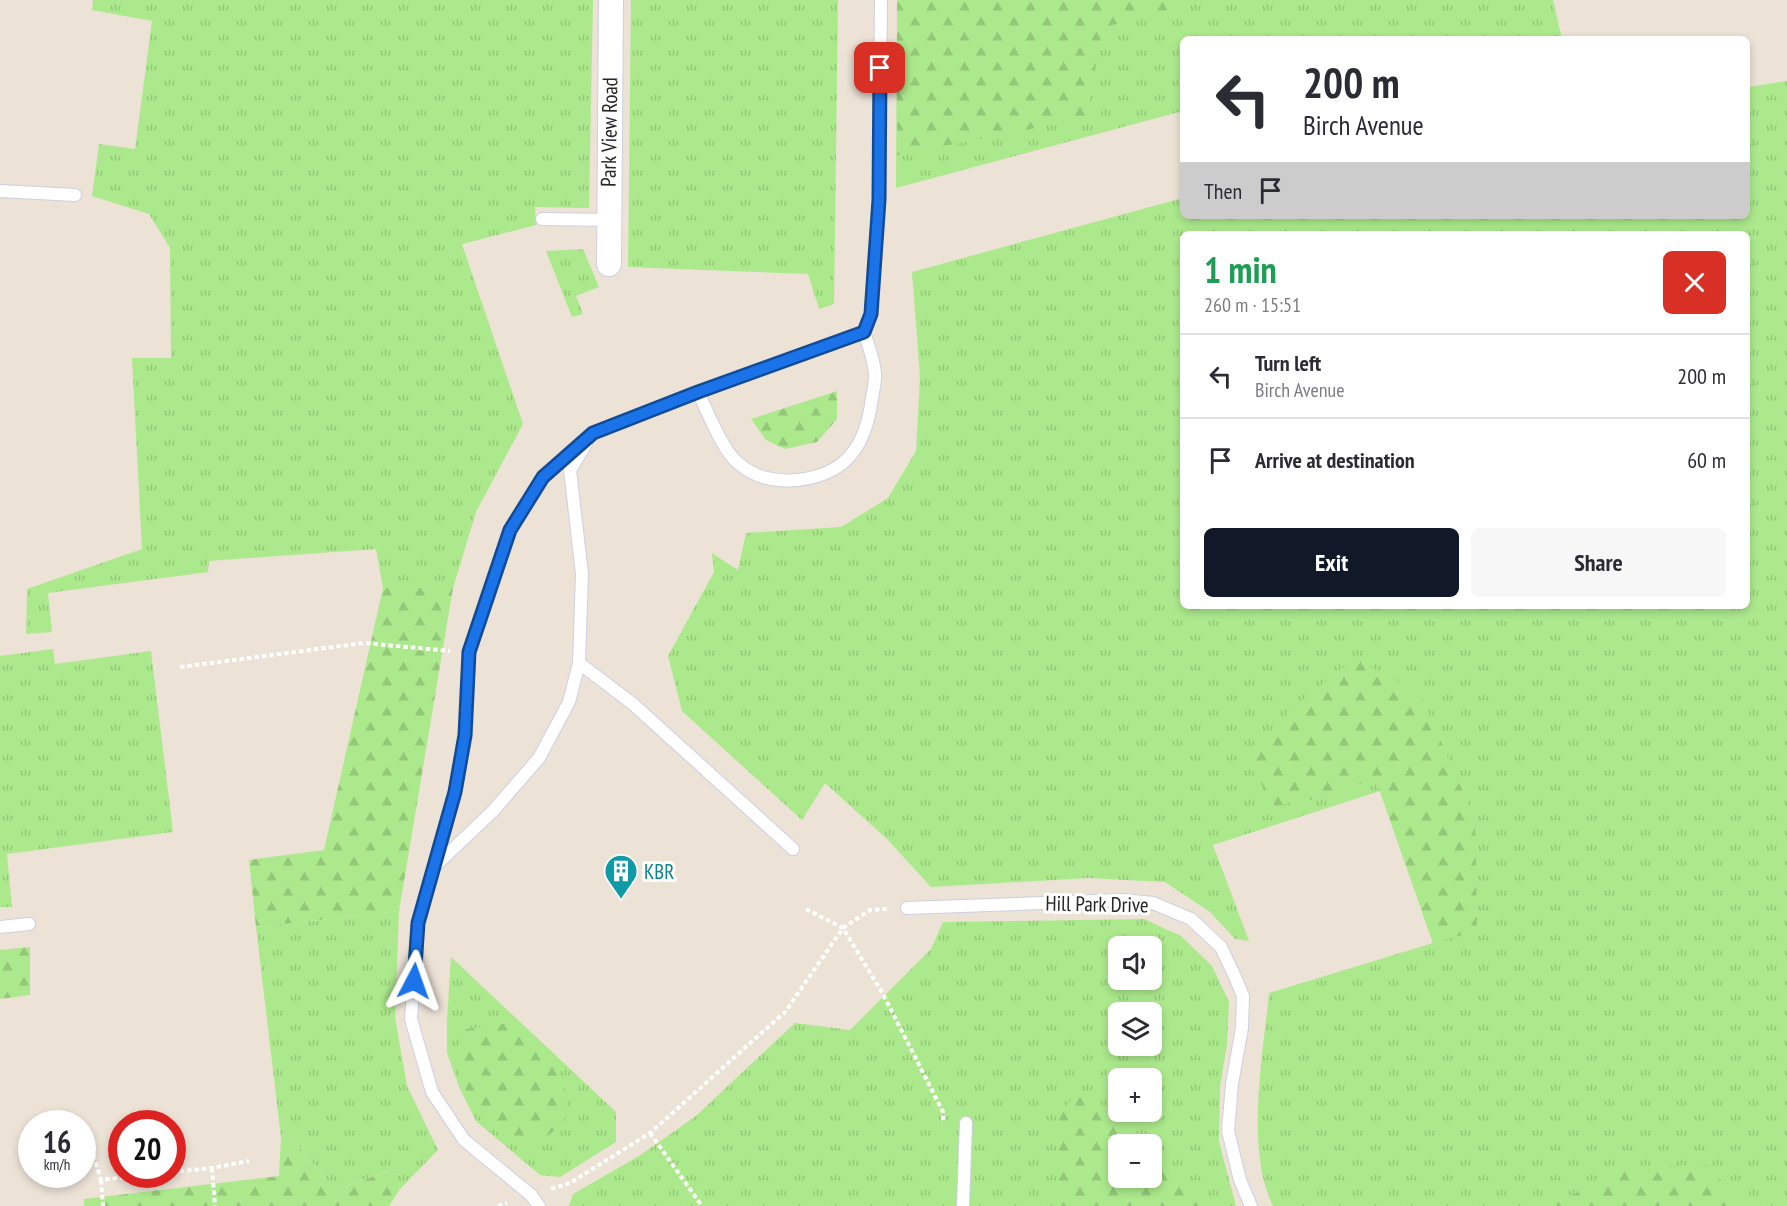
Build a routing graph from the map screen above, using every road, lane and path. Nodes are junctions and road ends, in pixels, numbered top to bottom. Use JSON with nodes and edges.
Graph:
{"nodes":[{"id":1,"x":611,"y":0,"type":"edge"},
{"id":2,"x":881,"y":0,"type":"edge"},
{"id":3,"x":0,"y":191,"type":"edge"},
{"id":4,"x":75,"y":195,"type":"dead end"},
{"id":5,"x":542,"y":219,"type":"dead end"},
{"id":6,"x":609,"y":220,"type":"junction"},
{"id":7,"x":609,"y":264,"type":"dead end"},
{"id":8,"x":864,"y":332,"type":"junction"},
{"id":9,"x":698,"y":392,"type":"junction"},
{"id":10,"x":593,"y":433,"type":"junction"},
{"id":11,"x":469,"y":652,"type":"junction"},
{"id":12,"x":579,"y":663,"type":"junction"},
{"id":13,"x":180,"y":667,"type":"dead end"},
{"id":14,"x":794,"y":849,"type":"dead end"},
{"id":15,"x":435,"y":867,"type":"junction"},
{"id":16,"x":907,"y":908,"type":"joint"},
{"id":17,"x":806,"y":909,"type":"dead end"},
{"id":18,"x":29,"y":924,"type":"dead end"},
{"id":19,"x":0,"y":927,"type":"edge"},
{"id":20,"x":843,"y":927,"type":"junction"},
{"id":21,"x":943,"y":1112,"type":"dead end"},
{"id":22,"x":966,"y":1123,"type":"dead end"},
{"id":23,"x":650,"y":1133,"type":"junction"},
{"id":24,"x":249,"y":1161,"type":"dead end"},
{"id":25,"x":96,"y":1164,"type":"edge"},
{"id":26,"x":212,"y":1168,"type":"junction"},
{"id":27,"x":186,"y":1171,"type":"edge"},
{"id":28,"x":108,"y":1179,"type":"edge"},
{"id":29,"x":101,"y":1180,"type":"junction"},
{"id":30,"x":531,"y":1195,"type":"junction"},
{"id":31,"x":103,"y":1206,"type":"edge"},
{"id":32,"x":215,"y":1206,"type":"edge"},
{"id":33,"x":498,"y":1206,"type":"edge"},
{"id":34,"x":539,"y":1206,"type":"edge"},
{"id":35,"x":702,"y":1206,"type":"edge"},
{"id":36,"x":963,"y":1206,"type":"edge"},
{"id":37,"x":1251,"y":1206,"type":"edge"}],
"edges":[{"from":1,"to":6,"type":"street","name":"Park View Road"},
{"from":2,"to":8,"type":"lane"},
{"from":3,"to":4,"type":"lane"},
{"from":5,"to":6,"type":"lane"},
{"from":6,"to":7,"type":"street","name":"Park View Road"},
{"from":8,"to":9,"type":"lane"},
{"from":8,"to":9,"type":"lane"},
{"from":9,"to":10,"type":"lane"},
{"from":10,"to":11,"type":"lane"},
{"from":10,"to":12,"type":"lane"},
{"from":11,"to":13,"type":"path"},
{"from":11,"to":15,"type":"lane"},
{"from":12,"to":14,"type":"lane"},
{"from":12,"to":15,"type":"lane"},
{"from":15,"to":30,"type":"lane"},
{"from":16,"to":20,"type":"path"},
{"from":16,"to":37,"type":"lane","name":"Hill Park Drive"},
{"from":17,"to":20,"type":"path"},
{"from":18,"to":19,"type":"lane"},
{"from":20,"to":21,"type":"path"},
{"from":20,"to":23,"type":"path"},
{"from":22,"to":36,"type":"lane"},
{"from":23,"to":30,"type":"path"},
{"from":23,"to":35,"type":"path"},
{"from":24,"to":26,"type":"path"},
{"from":25,"to":29,"type":"path"},
{"from":26,"to":27,"type":"path"},
{"from":26,"to":32,"type":"path"},
{"from":28,"to":29,"type":"path"},
{"from":29,"to":31,"type":"path"},
{"from":30,"to":33,"type":"path"},
{"from":30,"to":34,"type":"lane"}]}
